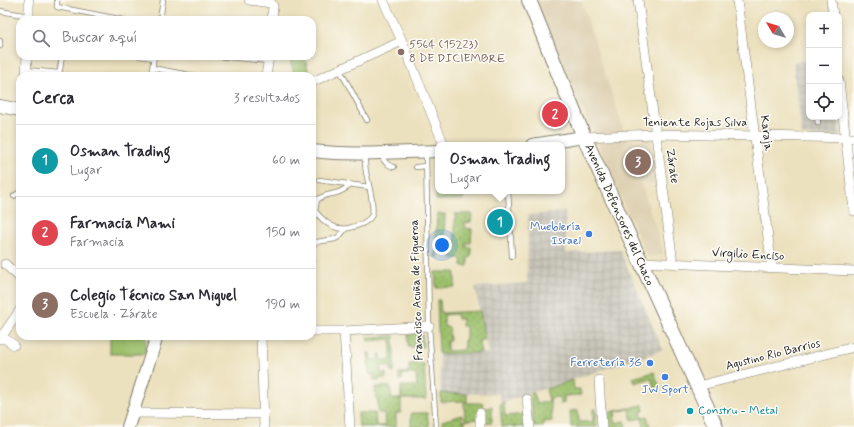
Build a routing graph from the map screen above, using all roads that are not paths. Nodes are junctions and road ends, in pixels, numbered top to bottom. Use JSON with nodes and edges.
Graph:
{"nodes":[{"id":1,"x":30,"y":0,"type":"edge"},
{"id":2,"x":57,"y":0,"type":"edge"},
{"id":3,"x":163,"y":0,"type":"edge"},
{"id":4,"x":249,"y":0,"type":"edge"},
{"id":5,"x":383,"y":0,"type":"edge"},
{"id":6,"x":529,"y":0,"type":"edge"},
{"id":7,"x":638,"y":0,"type":"edge"},
{"id":8,"x":737,"y":0,"type":"edge"},
{"id":9,"x":831,"y":0,"type":"edge"},
{"id":10,"x":0,"y":11,"type":"edge"},
{"id":11,"x":833,"y":12,"type":"edge"},
{"id":12,"x":21,"y":16,"type":"edge"},
{"id":13,"x":29,"y":16,"type":"edge"},
{"id":14,"x":103,"y":16,"type":"edge"},
{"id":15,"x":161,"y":16,"type":"edge"},
{"id":16,"x":272,"y":16,"type":"edge"},
{"id":17,"x":0,"y":41,"type":"edge"},
{"id":18,"x":402,"y":41,"type":"junction"},
{"id":19,"x":0,"y":46,"type":"edge"},
{"id":20,"x":27,"y":60,"type":"edge"},
{"id":21,"x":61,"y":60,"type":"edge"},
{"id":22,"x":153,"y":60,"type":"edge"},
{"id":23,"x":269,"y":60,"type":"edge"},
{"id":24,"x":152,"y":68,"type":"junction"},
{"id":25,"x":340,"y":70,"type":"junction"},
{"id":26,"x":26,"y":72,"type":"edge"},
{"id":27,"x":59,"y":72,"type":"edge"},
{"id":28,"x":152,"y":72,"type":"edge"},
{"id":29,"x":174,"y":72,"type":"edge"},
{"id":30,"x":267,"y":72,"type":"edge"},
{"id":31,"x":316,"y":80,"type":"edge"},
{"id":32,"x":840,"y":84,"type":"edge"},
{"id":33,"x":0,"y":106,"type":"edge"},
{"id":34,"x":16,"y":109,"type":"edge"},
{"id":35,"x":367,"y":120,"type":"dead end"},
{"id":36,"x":818,"y":120,"type":"edge"},
{"id":37,"x":818,"y":123,"type":"dead end"},
{"id":38,"x":655,"y":134,"type":"junction"},
{"id":39,"x":754,"y":136,"type":"junction"},
{"id":40,"x":584,"y":137,"type":"junction"},
{"id":41,"x":850,"y":138,"type":"edge"},
{"id":42,"x":443,"y":142,"type":"edge"},
{"id":43,"x":552,"y":142,"type":"edge"},
{"id":44,"x":435,"y":151,"type":"edge"},
{"id":45,"x":316,"y":152,"type":"edge"},
{"id":46,"x":380,"y":152,"type":"junction"},
{"id":47,"x":426,"y":152,"type":"junction"},
{"id":48,"x":364,"y":153,"type":"junction"},
{"id":49,"x":426,"y":166,"type":"junction"},
{"id":50,"x":394,"y":167,"type":"dead end"},
{"id":51,"x":416,"y":167,"type":"dead end"},
{"id":52,"x":319,"y":180,"type":"dead end"},
{"id":53,"x":351,"y":185,"type":"junction"},
{"id":54,"x":369,"y":187,"type":"junction"},
{"id":55,"x":508,"y":194,"type":"edge"},
{"id":56,"x":316,"y":203,"type":"edge"},
{"id":57,"x":854,"y":211,"type":"edge"},
{"id":58,"x":316,"y":212,"type":"edge"},
{"id":59,"x":345,"y":229,"type":"junction"},
{"id":60,"x":316,"y":242,"type":"edge"},
{"id":61,"x":512,"y":256,"type":"dead end"},
{"id":62,"x":640,"y":262,"type":"junction"},
{"id":63,"x":673,"y":263,"type":"junction"},
{"id":64,"x":5,"y":264,"type":"dead end"},
{"id":65,"x":772,"y":268,"type":"junction"},
{"id":66,"x":854,"y":271,"type":"edge"},
{"id":67,"x":16,"y":274,"type":"edge"},
{"id":68,"x":16,"y":316,"type":"edge"},
{"id":69,"x":429,"y":326,"type":"junction"},
{"id":70,"x":316,"y":331,"type":"edge"},
{"id":71,"x":344,"y":331,"type":"junction"},
{"id":72,"x":1,"y":337,"type":"edge"},
{"id":73,"x":156,"y":340,"type":"edge"},
{"id":74,"x":261,"y":340,"type":"edge"},
{"id":75,"x":14,"y":345,"type":"dead end"},
{"id":76,"x":854,"y":347,"type":"edge"},
{"id":77,"x":599,"y":380,"type":"dead end"},
{"id":78,"x":698,"y":386,"type":"junction"},
{"id":79,"x":527,"y":399,"type":"dead end"},
{"id":80,"x":132,"y":413,"type":"junction"},
{"id":81,"x":480,"y":413,"type":"dead end"},
{"id":82,"x":263,"y":414,"type":"junction"},
{"id":83,"x":128,"y":427,"type":"edge"},
{"id":84,"x":264,"y":427,"type":"edge"},
{"id":85,"x":350,"y":427,"type":"edge"},
{"id":86,"x":436,"y":427,"type":"edge"},
{"id":87,"x":480,"y":427,"type":"edge"},
{"id":88,"x":530,"y":427,"type":"edge"},
{"id":89,"x":602,"y":427,"type":"edge"},
{"id":90,"x":716,"y":427,"type":"edge"}],
"edges":[{"from":1,"to":13,"type":"street"},
{"from":2,"to":14,"type":"lane"},
{"from":3,"to":15,"type":"lane"},
{"from":4,"to":16,"type":"street"},
{"from":5,"to":18,"type":"street"},
{"from":6,"to":40,"type":"main road","name":"Avenida Defensores del Chaco"},
{"from":7,"to":38,"type":"street","name":"Zárate"},
{"from":8,"to":39,"type":"street","name":"Karaja"},
{"from":9,"to":11,"type":"street"},
{"from":10,"to":12,"type":"lane"},
{"from":17,"to":19,"type":"lane"},
{"from":18,"to":25,"type":"street"},
{"from":18,"to":42,"type":"street"},
{"from":20,"to":26,"type":"street"},
{"from":21,"to":27,"type":"lane"},
{"from":22,"to":24,"type":"lane"},
{"from":23,"to":30,"type":"street"},
{"from":24,"to":28,"type":"lane"},
{"from":24,"to":29,"type":"lane"},
{"from":25,"to":31,"type":"street"},
{"from":25,"to":35,"type":"lane"},
{"from":32,"to":41,"type":"street"},
{"from":33,"to":34,"type":"street"},
{"from":36,"to":37,"type":"lane"},
{"from":38,"to":39,"type":"street","name":"Teniente Rojas Silva"},
{"from":38,"to":40,"type":"street","name":"Teniente Rojas Silva"},
{"from":38,"to":63,"type":"street","name":"Zárate"},
{"from":39,"to":41,"type":"street","name":"Teniente Rojas Silva"},
{"from":39,"to":65,"type":"street","name":"Karaja"},
{"from":40,"to":43,"type":"street"},
{"from":40,"to":62,"type":"main road","name":"Avenida Defensores del Chaco"},
{"from":41,"to":57,"type":"street"},
{"from":44,"to":47,"type":"street"},
{"from":45,"to":48,"type":"street"},
{"from":46,"to":47,"type":"street"},
{"from":46,"to":48,"type":"street"},
{"from":46,"to":50,"type":"lane"},
{"from":47,"to":49,"type":"lane","name":"Francisco Acuña de Figueroa"},
{"from":48,"to":54,"type":"lane"},
{"from":49,"to":51,"type":"lane"},
{"from":49,"to":69,"type":"lane","name":"Francisco Acuña de Figueroa"},
{"from":52,"to":53,"type":"lane"},
{"from":53,"to":54,"type":"lane"},
{"from":53,"to":56,"type":"lane"},
{"from":54,"to":59,"type":"lane"},
{"from":55,"to":61,"type":"lane"},
{"from":58,"to":59,"type":"lane"},
{"from":59,"to":60,"type":"lane"},
{"from":62,"to":63,"type":"street","name":"Virgilio Enciso"},
{"from":62,"to":78,"type":"main road","name":"Avenida Defensores del Chaco"},
{"from":63,"to":65,"type":"street","name":"Virgilio Enciso"},
{"from":64,"to":67,"type":"street"},
{"from":65,"to":66,"type":"street","name":"Virgilio Enciso"},
{"from":68,"to":72,"type":"street"},
{"from":69,"to":71,"type":"street"},
{"from":69,"to":86,"type":"lane","name":"Francisco Acuña de Figueroa"},
{"from":70,"to":71,"type":"street"},
{"from":71,"to":85,"type":"street"},
{"from":72,"to":75,"type":"street"},
{"from":73,"to":80,"type":"street"},
{"from":74,"to":82,"type":"street"},
{"from":76,"to":78,"type":"street","name":"Agustino Rio Barrios"},
{"from":77,"to":89,"type":"street"},
{"from":78,"to":90,"type":"main road","name":"Avenida Defensores del Chaco"},
{"from":79,"to":88,"type":"street"},
{"from":80,"to":82,"type":"street"},
{"from":80,"to":83,"type":"street"},
{"from":81,"to":87,"type":"street"},
{"from":82,"to":84,"type":"street"}]}
